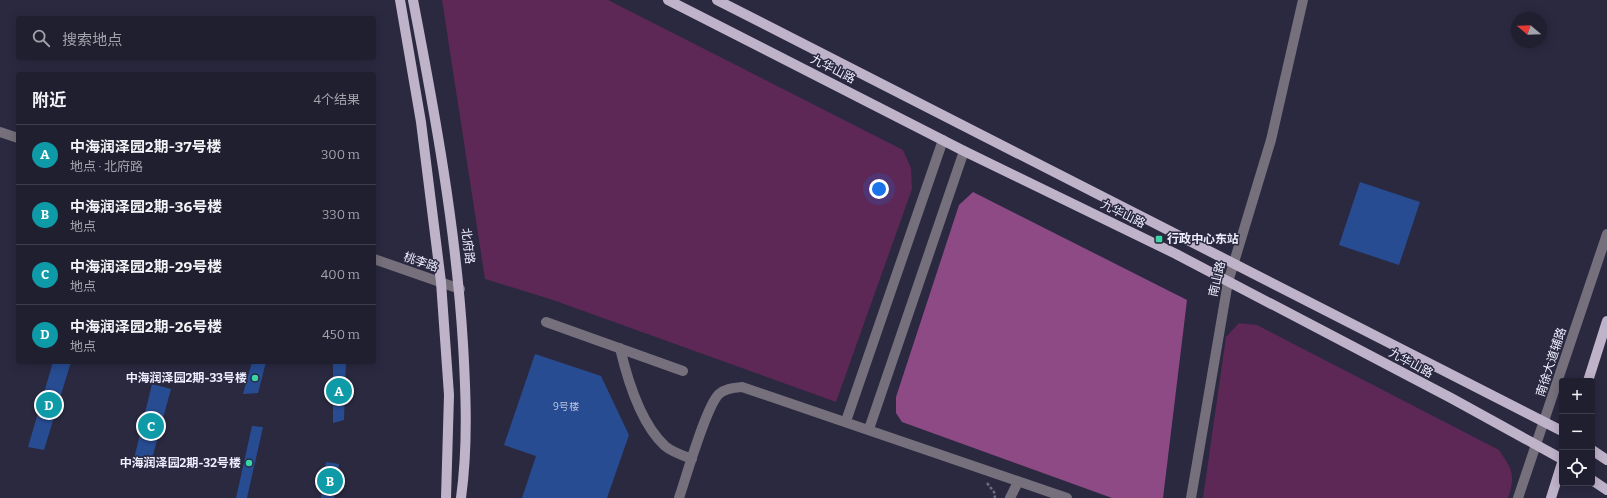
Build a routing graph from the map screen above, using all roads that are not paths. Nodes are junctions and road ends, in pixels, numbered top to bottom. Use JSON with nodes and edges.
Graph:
{"nodes":[{"id":1,"x":400,"y":0,"type":"edge"},
{"id":2,"x":413,"y":0,"type":"edge"},
{"id":3,"x":668,"y":0,"type":"edge"},
{"id":4,"x":717,"y":0,"type":"edge"},
{"id":5,"x":1303,"y":0,"type":"edge"},
{"id":6,"x":0,"y":132,"type":"edge"},
{"id":7,"x":16,"y":137,"type":"edge"},
{"id":8,"x":943,"y":140,"type":"junction"},
{"id":9,"x":964,"y":151,"type":"junction"},
{"id":10,"x":1607,"y":234,"type":"edge"},
{"id":11,"x":376,"y":260,"type":"edge"},
{"id":12,"x":1234,"y":262,"type":"junction"},
{"id":13,"x":441,"y":282,"type":"junction"},
{"id":14,"x":1228,"y":282,"type":"junction"},
{"id":15,"x":460,"y":289,"type":"junction"},
{"id":16,"x":546,"y":322,"type":"dead end"},
{"id":17,"x":1607,"y":322,"type":"edge"},
{"id":18,"x":620,"y":348,"type":"junction"},
{"id":19,"x":683,"y":371,"type":"dead end"},
{"id":20,"x":1589,"y":378,"type":"edge"},
{"id":21,"x":846,"y":421,"type":"junction"},
{"id":22,"x":1544,"y":422,"type":"junction"},
{"id":23,"x":869,"y":429,"type":"junction"},
{"id":24,"x":1559,"y":430,"type":"edge"},
{"id":25,"x":1536,"y":445,"type":"junction"},
{"id":26,"x":1595,"y":452,"type":"edge"},
{"id":27,"x":1559,"y":457,"type":"edge"},
{"id":28,"x":692,"y":459,"type":"junction"},
{"id":29,"x":1607,"y":460,"type":"edge"},
{"id":30,"x":1559,"y":473,"type":"edge"},
{"id":31,"x":1018,"y":482,"type":"junction"},
{"id":32,"x":1595,"y":482,"type":"edge"},
{"id":33,"x":1607,"y":490,"type":"edge"},
{"id":34,"x":446,"y":498,"type":"edge"},
{"id":35,"x":461,"y":498,"type":"edge"},
{"id":36,"x":679,"y":498,"type":"edge"},
{"id":37,"x":1010,"y":498,"type":"edge"},
{"id":38,"x":1067,"y":498,"type":"edge"},
{"id":39,"x":1191,"y":498,"type":"edge"},
{"id":40,"x":1518,"y":498,"type":"edge"},
{"id":41,"x":1551,"y":498,"type":"edge"}],
"edges":[{"from":1,"to":13,"type":"main road"},
{"from":2,"to":15,"type":"main road","name":"北府路"},
{"from":3,"to":8,"type":"main road","name":"九华山路"},
{"from":4,"to":12,"type":"main road","name":"九华山路"},
{"from":5,"to":12,"type":"street","name":"南山路"},
{"from":6,"to":7,"type":"street"},
{"from":8,"to":9,"type":"main road","name":"九华山路"},
{"from":8,"to":21,"type":"street"},
{"from":9,"to":14,"type":"main road","name":"九华山路"},
{"from":9,"to":23,"type":"street"},
{"from":10,"to":22,"type":"street","name":"南徐大道辅路"},
{"from":11,"to":13,"type":"street","name":"桃李路"},
{"from":12,"to":14,"type":"street","name":"南山路"},
{"from":12,"to":22,"type":"main road","name":"九华山路"},
{"from":13,"to":15,"type":"street","name":"桃李路"},
{"from":13,"to":34,"type":"main road"},
{"from":14,"to":25,"type":"main road","name":"九华山路"},
{"from":14,"to":39,"type":"street","name":"南山路"},
{"from":15,"to":35,"type":"main road","name":"北府路"},
{"from":16,"to":18,"type":"street"},
{"from":17,"to":20,"type":"main road"},
{"from":18,"to":19,"type":"street"},
{"from":18,"to":28,"type":"street"},
{"from":21,"to":23,"type":"street"},
{"from":21,"to":28,"type":"street"},
{"from":22,"to":24,"type":"main road","name":"九华山路"},
{"from":22,"to":25,"type":"street","name":"南徐大道辅路"},
{"from":23,"to":31,"type":"street"},
{"from":25,"to":27,"type":"main road","name":"九华山路"},
{"from":25,"to":40,"type":"street","name":"南徐大道辅路"},
{"from":26,"to":29,"type":"main road"},
{"from":28,"to":36,"type":"street"},
{"from":30,"to":41,"type":"main road"},
{"from":31,"to":37,"type":"street"},
{"from":31,"to":38,"type":"street"},
{"from":32,"to":33,"type":"main road"}]}
